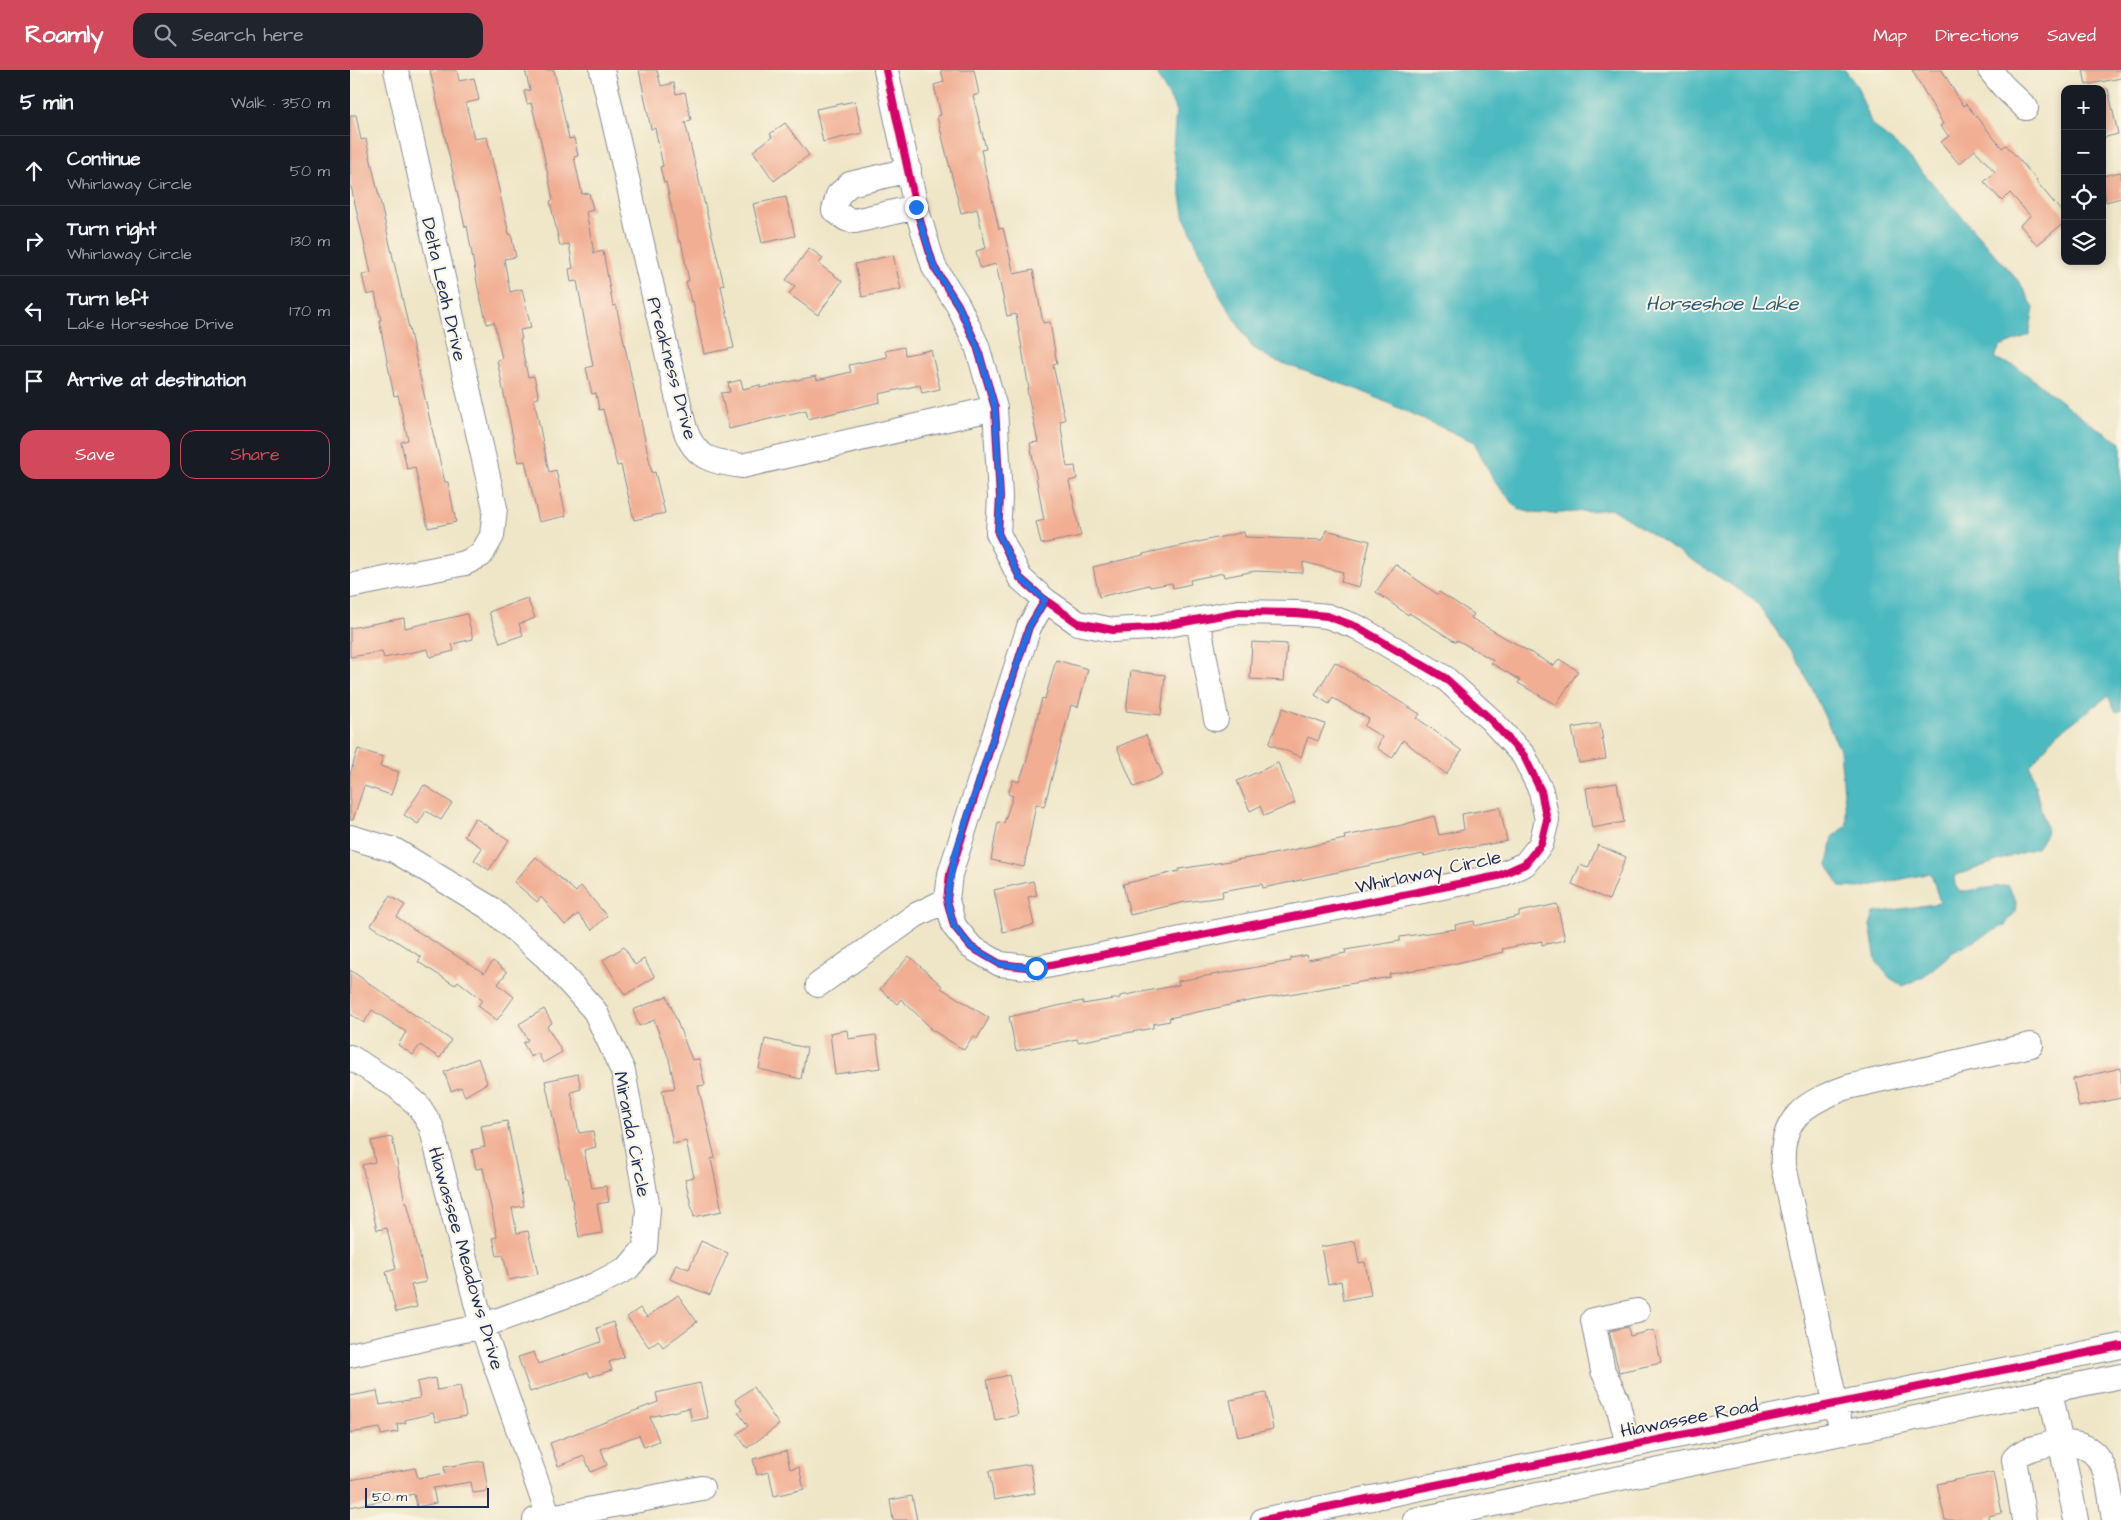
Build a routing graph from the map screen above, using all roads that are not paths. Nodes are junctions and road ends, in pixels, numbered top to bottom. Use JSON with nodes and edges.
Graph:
{"nodes":[{"id":1,"x":396,"y":70,"type":"edge"},
{"id":2,"x":602,"y":70,"type":"edge"},
{"id":3,"x":886,"y":70,"type":"edge"},
{"id":4,"x":1990,"y":70,"type":"edge"},
{"id":5,"x":2026,"y":108,"type":"dead end"},
{"id":6,"x":909,"y":170,"type":"junction"},
{"id":7,"x":916,"y":207,"type":"junction"},
{"id":8,"x":995,"y":408,"type":"junction"},
{"id":9,"x":350,"y":586,"type":"edge"},
{"id":10,"x":1045,"y":600,"type":"junction"},
{"id":11,"x":1198,"y":620,"type":"junction"},
{"id":12,"x":1216,"y":719,"type":"dead end"},
{"id":13,"x":350,"y":837,"type":"edge"},
{"id":14,"x":947,"y":900,"type":"junction"},
{"id":15,"x":818,"y":985,"type":"dead end"},
{"id":16,"x":2032,"y":1045,"type":"dead end"},
{"id":17,"x":350,"y":1057,"type":"edge"},
{"id":18,"x":1637,"y":1312,"type":"dead end"},
{"id":19,"x":482,"y":1326,"type":"junction"},
{"id":20,"x":2121,"y":1346,"type":"edge"},
{"id":21,"x":350,"y":1355,"type":"edge"},
{"id":22,"x":2051,"y":1360,"type":"junction"},
{"id":23,"x":2121,"y":1376,"type":"edge"},
{"id":24,"x":2054,"y":1390,"type":"junction"},
{"id":25,"x":1837,"y":1404,"type":"junction"},
{"id":26,"x":1842,"y":1433,"type":"junction"},
{"id":27,"x":2061,"y":1441,"type":"junction"},
{"id":28,"x":1628,"y":1446,"type":"junction"},
{"id":29,"x":702,"y":1488,"type":"dead end"},
{"id":30,"x":545,"y":1519,"type":"edge"},
{"id":31,"x":1263,"y":1520,"type":"edge"},
{"id":32,"x":1415,"y":1520,"type":"edge"},
{"id":33,"x":2024,"y":1520,"type":"edge"},
{"id":34,"x":2076,"y":1520,"type":"edge"},
{"id":35,"x":2114,"y":1520,"type":"edge"}],
"edges":[{"from":1,"to":9,"type":"street","name":"Delta Leah Drive"},
{"from":2,"to":8,"type":"street","name":"Preakness Drive"},
{"from":3,"to":6,"type":"street"},
{"from":4,"to":5,"type":"street"},
{"from":6,"to":7,"type":"street"},
{"from":6,"to":7,"type":"street"},
{"from":7,"to":8,"type":"street"},
{"from":8,"to":10,"type":"street"},
{"from":10,"to":11,"type":"street","name":"Whirlaway Circle"},
{"from":10,"to":14,"type":"street","name":"Whirlaway Circle"},
{"from":11,"to":12,"type":"street"},
{"from":11,"to":14,"type":"street","name":"Whirlaway Circle"},
{"from":13,"to":19,"type":"street","name":"Miranda Circle"},
{"from":14,"to":15,"type":"street"},
{"from":16,"to":25,"type":"street"},
{"from":17,"to":19,"type":"street","name":"Hiawassee Meadows Drive"},
{"from":18,"to":28,"type":"street"},
{"from":19,"to":21,"type":"street","name":"Miranda Circle"},
{"from":19,"to":30,"type":"street","name":"Hiawassee Meadows Drive"},
{"from":20,"to":22,"type":"street","name":"Hiawassee Road"},
{"from":22,"to":24,"type":"street"},
{"from":22,"to":25,"type":"street","name":"Hiawassee Road"},
{"from":23,"to":24,"type":"street"},
{"from":24,"to":26,"type":"street"},
{"from":24,"to":27,"type":"street"},
{"from":25,"to":26,"type":"street"},
{"from":25,"to":28,"type":"street","name":"Hiawassee Road"},
{"from":26,"to":32,"type":"street"},
{"from":27,"to":33,"type":"street"},
{"from":27,"to":34,"type":"street"},
{"from":27,"to":35,"type":"street"},
{"from":28,"to":31,"type":"street","name":"Hiawassee Road"},
{"from":29,"to":30,"type":"street"}]}
